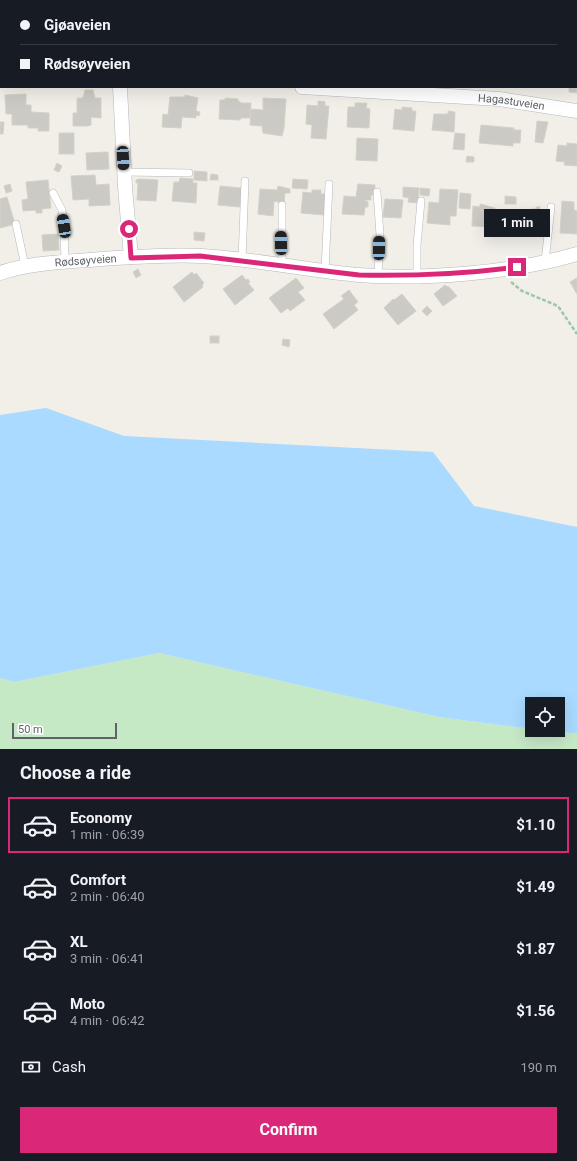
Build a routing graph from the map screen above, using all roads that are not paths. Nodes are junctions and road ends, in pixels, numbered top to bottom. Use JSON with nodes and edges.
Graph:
{"nodes":[{"id":1,"x":120,"y":88,"type":"edge"},
{"id":2,"x":318,"y":88,"type":"edge"},
{"id":3,"x":577,"y":111,"type":"edge"},
{"id":4,"x":124,"y":172,"type":"junction"},
{"id":5,"x":189,"y":173,"type":"dead end"},
{"id":6,"x":245,"y":181,"type":"dead end"},
{"id":7,"x":329,"y":184,"type":"dead end"},
{"id":8,"x":377,"y":192,"type":"dead end"},
{"id":9,"x":53,"y":193,"type":"dead end"},
{"id":10,"x":421,"y":201,"type":"dead end"},
{"id":11,"x":282,"y":205,"type":"dead end"},
{"id":12,"x":550,"y":207,"type":"dead end"},
{"id":13,"x":16,"y":224,"type":"dead end"},
{"id":14,"x":577,"y":254,"type":"edge"},
{"id":15,"x":131,"y":258,"type":"junction"},
{"id":16,"x":242,"y":260,"type":"junction"},
{"id":17,"x":65,"y":262,"type":"junction"},
{"id":18,"x":545,"y":262,"type":"junction"},
{"id":19,"x":282,"y":265,"type":"junction"},
{"id":20,"x":25,"y":266,"type":"junction"},
{"id":21,"x":325,"y":271,"type":"junction"},
{"id":22,"x":0,"y":273,"type":"edge"},
{"id":23,"x":378,"y":275,"type":"junction"},
{"id":24,"x":417,"y":275,"type":"junction"}],
"edges":[{"from":1,"to":4,"type":"street"},
{"from":2,"to":3,"type":"street","name":"Hagastuveien"},
{"from":4,"to":5,"type":"lane"},
{"from":4,"to":15,"type":"street"},
{"from":6,"to":16,"type":"lane"},
{"from":7,"to":21,"type":"lane"},
{"from":8,"to":23,"type":"lane"},
{"from":9,"to":17,"type":"lane"},
{"from":10,"to":24,"type":"lane"},
{"from":11,"to":19,"type":"lane"},
{"from":12,"to":18,"type":"lane"},
{"from":13,"to":20,"type":"lane"},
{"from":14,"to":18,"type":"street","name":"Rødsøyveien"},
{"from":15,"to":16,"type":"street","name":"Rødsøyveien"},
{"from":15,"to":17,"type":"street","name":"Rødsøyveien"},
{"from":16,"to":19,"type":"street","name":"Rødsøyveien"},
{"from":17,"to":20,"type":"street","name":"Rødsøyveien"},
{"from":18,"to":24,"type":"street","name":"Rødsøyveien"},
{"from":19,"to":21,"type":"street","name":"Rødsøyveien"},
{"from":20,"to":22,"type":"street","name":"Rødsøyveien"},
{"from":21,"to":23,"type":"street","name":"Rødsøyveien"},
{"from":23,"to":24,"type":"street","name":"Rødsøyveien"}]}
